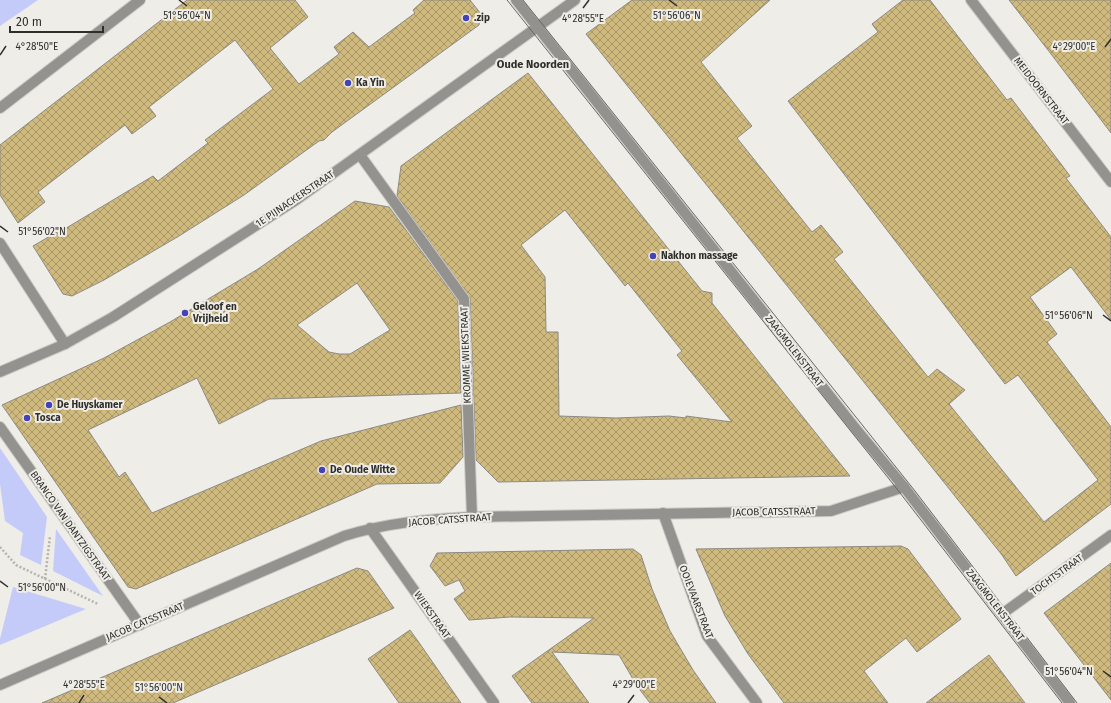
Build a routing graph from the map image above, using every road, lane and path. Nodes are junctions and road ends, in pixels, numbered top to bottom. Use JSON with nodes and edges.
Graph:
{"nodes":[{"id":1,"x":140,"y":0,"type":"edge"},
{"id":2,"x":516,"y":0,"type":"edge"},
{"id":3,"x":575,"y":0,"type":"edge"},
{"id":4,"x":971,"y":0,"type":"edge"},
{"id":5,"x":538,"y":28,"type":"junction"},
{"id":6,"x":0,"y":108,"type":"edge"},
{"id":7,"x":360,"y":155,"type":"junction"},
{"id":8,"x":1111,"y":182,"type":"edge"},
{"id":9,"x":0,"y":243,"type":"edge"},
{"id":10,"x":65,"y":344,"type":"junction"},
{"id":11,"x":0,"y":372,"type":"edge"},
{"id":12,"x":0,"y":427,"type":"edge"},
{"id":13,"x":904,"y":486,"type":"junction"},
{"id":14,"x":54,"y":503,"type":"junction"},
{"id":15,"x":663,"y":513,"type":"junction"},
{"id":16,"x":472,"y":517,"type":"junction"},
{"id":17,"x":370,"y":528,"type":"junction"},
{"id":18,"x":1111,"y":535,"type":"edge"},
{"id":19,"x":0,"y":547,"type":"edge"},
{"id":20,"x":45,"y":579,"type":"junction"},
{"id":21,"x":100,"y":605,"type":"dead end"},
{"id":22,"x":1002,"y":614,"type":"junction"},
{"id":23,"x":140,"y":624,"type":"junction"},
{"id":24,"x":0,"y":685,"type":"edge"},
{"id":25,"x":494,"y":703,"type":"edge"},
{"id":26,"x":756,"y":703,"type":"edge"},
{"id":27,"x":1070,"y":703,"type":"edge"}],
"edges":[{"from":1,"to":6,"type":"street"},
{"from":2,"to":5,"type":"street","name":"ZAAGMOLENSTRAAT"},
{"from":3,"to":5,"type":"street","name":"1E PIJNACKERSTRAAT"},
{"from":4,"to":8,"type":"street","name":"MEIDOORNSTRAAT"},
{"from":5,"to":7,"type":"street","name":"1E PIJNACKERSTRAAT"},
{"from":5,"to":13,"type":"street","name":"ZAAGMOLENSTRAAT"},
{"from":7,"to":10,"type":"street","name":"1E PIJNACKERSTRAAT"},
{"from":7,"to":16,"type":"street","name":"KROMME WIEKSTRAAT"},
{"from":9,"to":10,"type":"street"},
{"from":10,"to":11,"type":"street","name":"1E PIJNACKERSTRAAT"},
{"from":12,"to":14,"type":"street","name":"BRANCO VAN DANTZIGSTRAAT"},
{"from":13,"to":15,"type":"street","name":"JACOB CATSSTRAAT"},
{"from":13,"to":22,"type":"street","name":"ZAAGMOLENSTRAAT"},
{"from":14,"to":20,"type":"path"},
{"from":14,"to":23,"type":"street","name":"BRANCO VAN DANTZIGSTRAAT"},
{"from":15,"to":16,"type":"street","name":"JACOB CATSSTRAAT"},
{"from":15,"to":26,"type":"street","name":"OOIEVAARSTRAAT"},
{"from":16,"to":17,"type":"street","name":"JACOB CATSSTRAAT"},
{"from":17,"to":23,"type":"street","name":"JACOB CATSSTRAAT"},
{"from":17,"to":25,"type":"street","name":"WIEKSTRAAT"},
{"from":18,"to":22,"type":"street","name":"TOCHTSTRAAT"},
{"from":19,"to":20,"type":"path"},
{"from":20,"to":21,"type":"path"},
{"from":22,"to":27,"type":"street","name":"ZAAGMOLENSTRAAT"},
{"from":23,"to":24,"type":"street","name":"JACOB CATSSTRAAT"}]}
